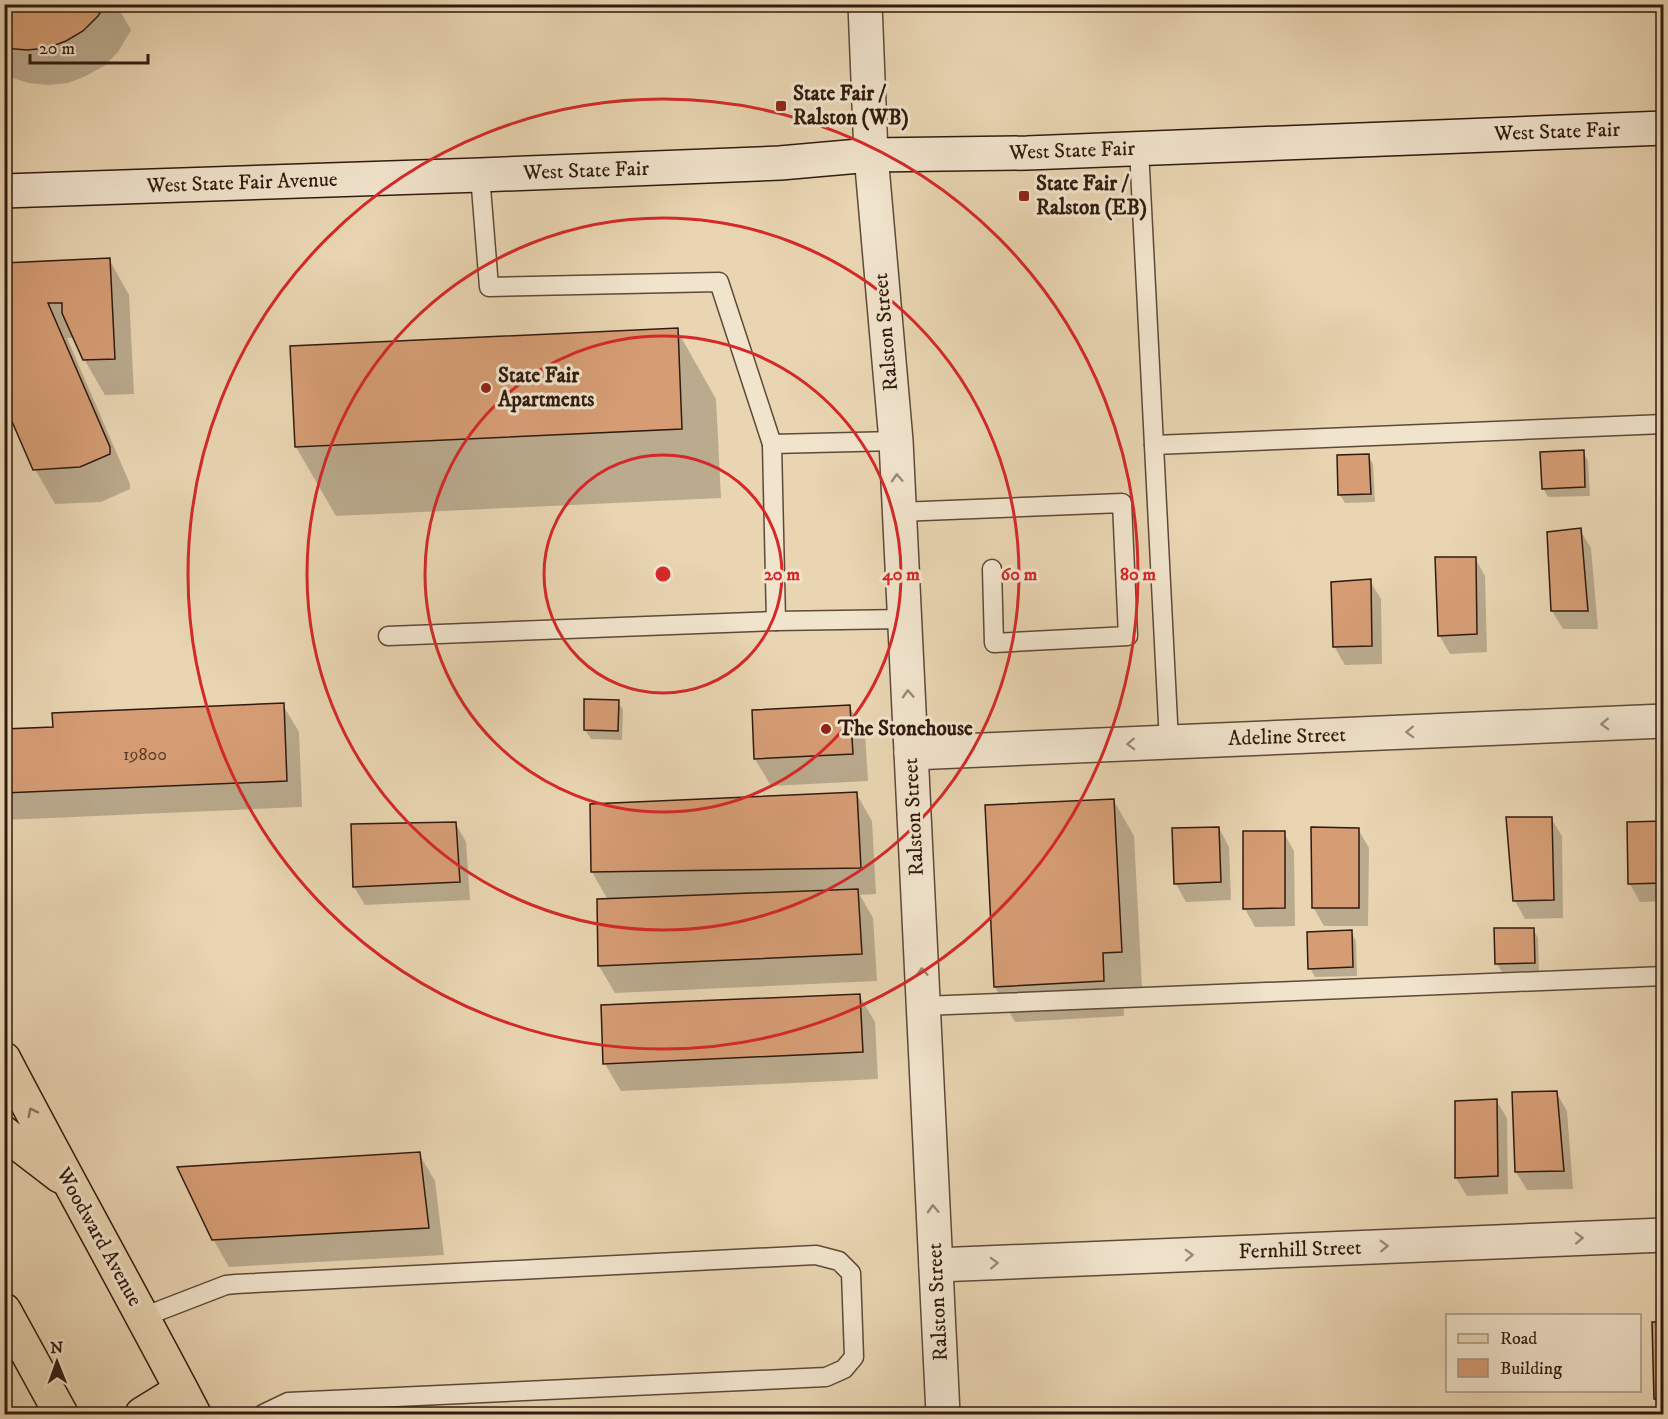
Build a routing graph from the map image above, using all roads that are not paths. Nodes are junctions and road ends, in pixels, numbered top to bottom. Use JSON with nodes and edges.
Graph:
{"nodes":[{"id":1,"x":865,"y":4,"type":"edge"},
{"id":2,"x":1664,"y":128,"type":"edge"},
{"id":3,"x":1139,"y":149,"type":"junction"},
{"id":4,"x":871,"y":155,"type":"junction"},
{"id":5,"x":480,"y":175,"type":"junction"},
{"id":6,"x":4,"y":191,"type":"edge"},
{"id":7,"x":1664,"y":424,"type":"edge"},
{"id":8,"x":896,"y":441,"type":"junction"},
{"id":9,"x":772,"y":444,"type":"junction"},
{"id":10,"x":1154,"y":445,"type":"junction"},
{"id":11,"x":899,"y":512,"type":"junction"},
{"id":12,"x":992,"y":569,"type":"dead end"},
{"id":13,"x":904,"y":619,"type":"junction"},
{"id":14,"x":776,"y":621,"type":"junction"},
{"id":15,"x":388,"y":636,"type":"dead end"},
{"id":16,"x":1664,"y":721,"type":"edge"},
{"id":17,"x":1169,"y":742,"type":"junction"},
{"id":18,"x":911,"y":753,"type":"junction"},
{"id":19,"x":1664,"y":976,"type":"edge"},
{"id":20,"x":924,"y":1006,"type":"junction"},
{"id":21,"x":4,"y":1059,"type":"edge"},
{"id":22,"x":4,"y":1133,"type":"edge"},
{"id":23,"x":69,"y":1183,"type":"junction"},
{"id":24,"x":1664,"y":1234,"type":"edge"},
{"id":25,"x":936,"y":1265,"type":"junction"},
{"id":26,"x":4,"y":1310,"type":"edge"},
{"id":27,"x":143,"y":1317,"type":"junction"},
{"id":28,"x":188,"y":1402,"type":"edge"},
{"id":29,"x":61,"y":1414,"type":"edge"},
{"id":30,"x":142,"y":1414,"type":"edge"},
{"id":31,"x":262,"y":1414,"type":"edge"},
{"id":32,"x":943,"y":1414,"type":"edge"}],
"edges":[{"from":1,"to":4,"type":"street","name":"Ralston Street"},
{"from":2,"to":3,"type":"street","name":"West State Fair"},
{"from":3,"to":4,"type":"street","name":"West State Fair"},
{"from":3,"to":10,"type":"lane"},
{"from":4,"to":5,"type":"street","name":"West State Fair"},
{"from":4,"to":8,"type":"street","name":"Ralston Street"},
{"from":5,"to":6,"type":"street","name":"West State Fair Avenue"},
{"from":5,"to":9,"type":"lane"},
{"from":7,"to":10,"type":"lane"},
{"from":8,"to":9,"type":"lane"},
{"from":11,"to":8,"type":"street","name":"Ralston Street","one_way":true},
{"from":9,"to":14,"type":"lane"},
{"from":10,"to":17,"type":"lane"},
{"from":11,"to":12,"type":"lane"},
{"from":11,"to":13,"type":"street","name":"Ralston Street"},
{"from":13,"to":14,"type":"lane"},
{"from":18,"to":13,"type":"street","name":"Ralston Street","one_way":true},
{"from":14,"to":15,"type":"lane"},
{"from":16,"to":17,"type":"street","name":"Adeline Street","one_way":true},
{"from":17,"to":18,"type":"street","name":"Adeline Street","one_way":true},
{"from":20,"to":18,"type":"street","name":"Ralston Street","one_way":true},
{"from":19,"to":20,"type":"lane"},
{"from":25,"to":20,"type":"street","name":"Ralston Street","one_way":true},
{"from":23,"to":21,"type":"main road","name":"Woodward Avenue","one_way":true},
{"from":22,"to":23,"type":"main road"},
{"from":23,"to":27,"type":"main road","name":"Woodward Avenue"},
{"from":25,"to":24,"type":"street","name":"Fernhill Street","one_way":true},
{"from":25,"to":32,"type":"street","name":"Ralston Street"},
{"from":26,"to":29,"type":"main road"},
{"from":27,"to":28,"type":"main road","name":"Woodward Avenue"},
{"from":27,"to":31,"type":"lane"},
{"from":28,"to":30,"type":"main road"}]}
